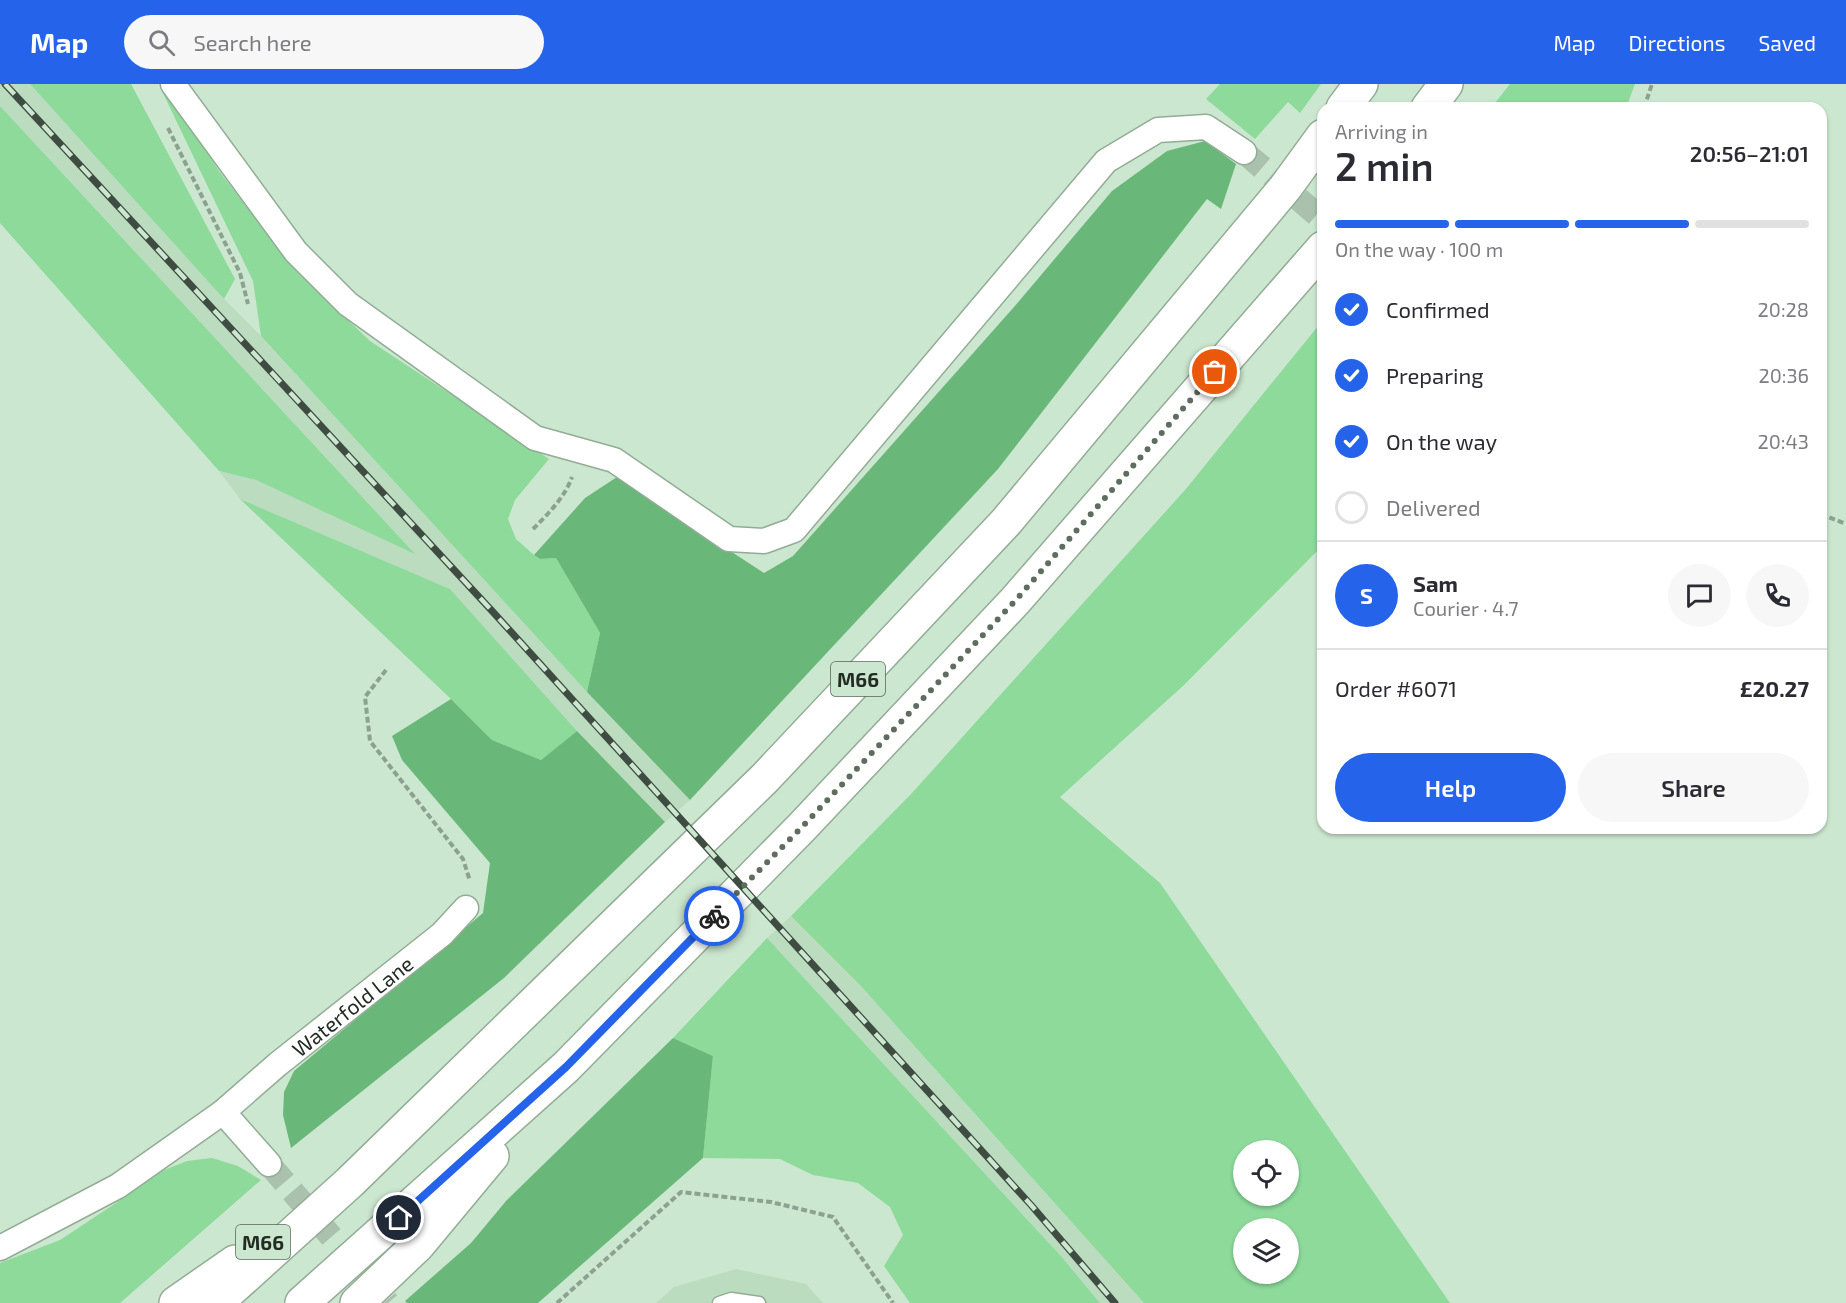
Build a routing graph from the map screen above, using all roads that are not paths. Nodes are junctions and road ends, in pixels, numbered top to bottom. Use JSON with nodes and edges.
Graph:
{"nodes":[{"id":1,"x":173,"y":84,"type":"edge"},
{"id":2,"x":1361,"y":84,"type":"edge"},
{"id":3,"x":1446,"y":84,"type":"edge"},
{"id":4,"x":1348,"y":102,"type":"edge"},
{"id":5,"x":1432,"y":102,"type":"edge"},
{"id":6,"x":1317,"y":144,"type":"edge"},
{"id":7,"x":1244,"y":152,"type":"tunnel mouth"},
{"id":8,"x":1317,"y":255,"type":"edge"},
{"id":9,"x":466,"y":908,"type":"road end"},
{"id":10,"x":566,"y":1067,"type":"junction"},
{"id":11,"x":223,"y":1112,"type":"junction"},
{"id":12,"x":269,"y":1164,"type":"tunnel mouth"},
{"id":13,"x":350,"y":1182,"type":"junction"},
{"id":14,"x":0,"y":1248,"type":"edge"},
{"id":15,"x":176,"y":1303,"type":"edge"},
{"id":16,"x":216,"y":1303,"type":"edge"},
{"id":17,"x":302,"y":1303,"type":"edge"},
{"id":18,"x":357,"y":1303,"type":"edge"},
{"id":19,"x":719,"y":1303,"type":"edge"},
{"id":20,"x":759,"y":1303,"type":"edge"}],
"edges":[{"from":1,"to":7,"type":"street"},
{"from":2,"to":4,"type":"highway"},
{"from":3,"to":5,"type":"highway"},
{"from":6,"to":13,"type":"highway","number":"M66"},
{"from":8,"to":10,"type":"highway","number":"M66"},
{"from":9,"to":11,"type":"street","name":"Waterfold Lane"},
{"from":10,"to":17,"type":"highway","number":"M66"},
{"from":10,"to":18,"type":"highway","number":"M66"},
{"from":11,"to":12,"type":"street"},
{"from":11,"to":14,"type":"street","name":"Waterfold Lane"},
{"from":13,"to":15,"type":"highway","number":"M66"},
{"from":13,"to":16,"type":"highway","number":"M66"},
{"from":19,"to":20,"type":"lane"}]}
